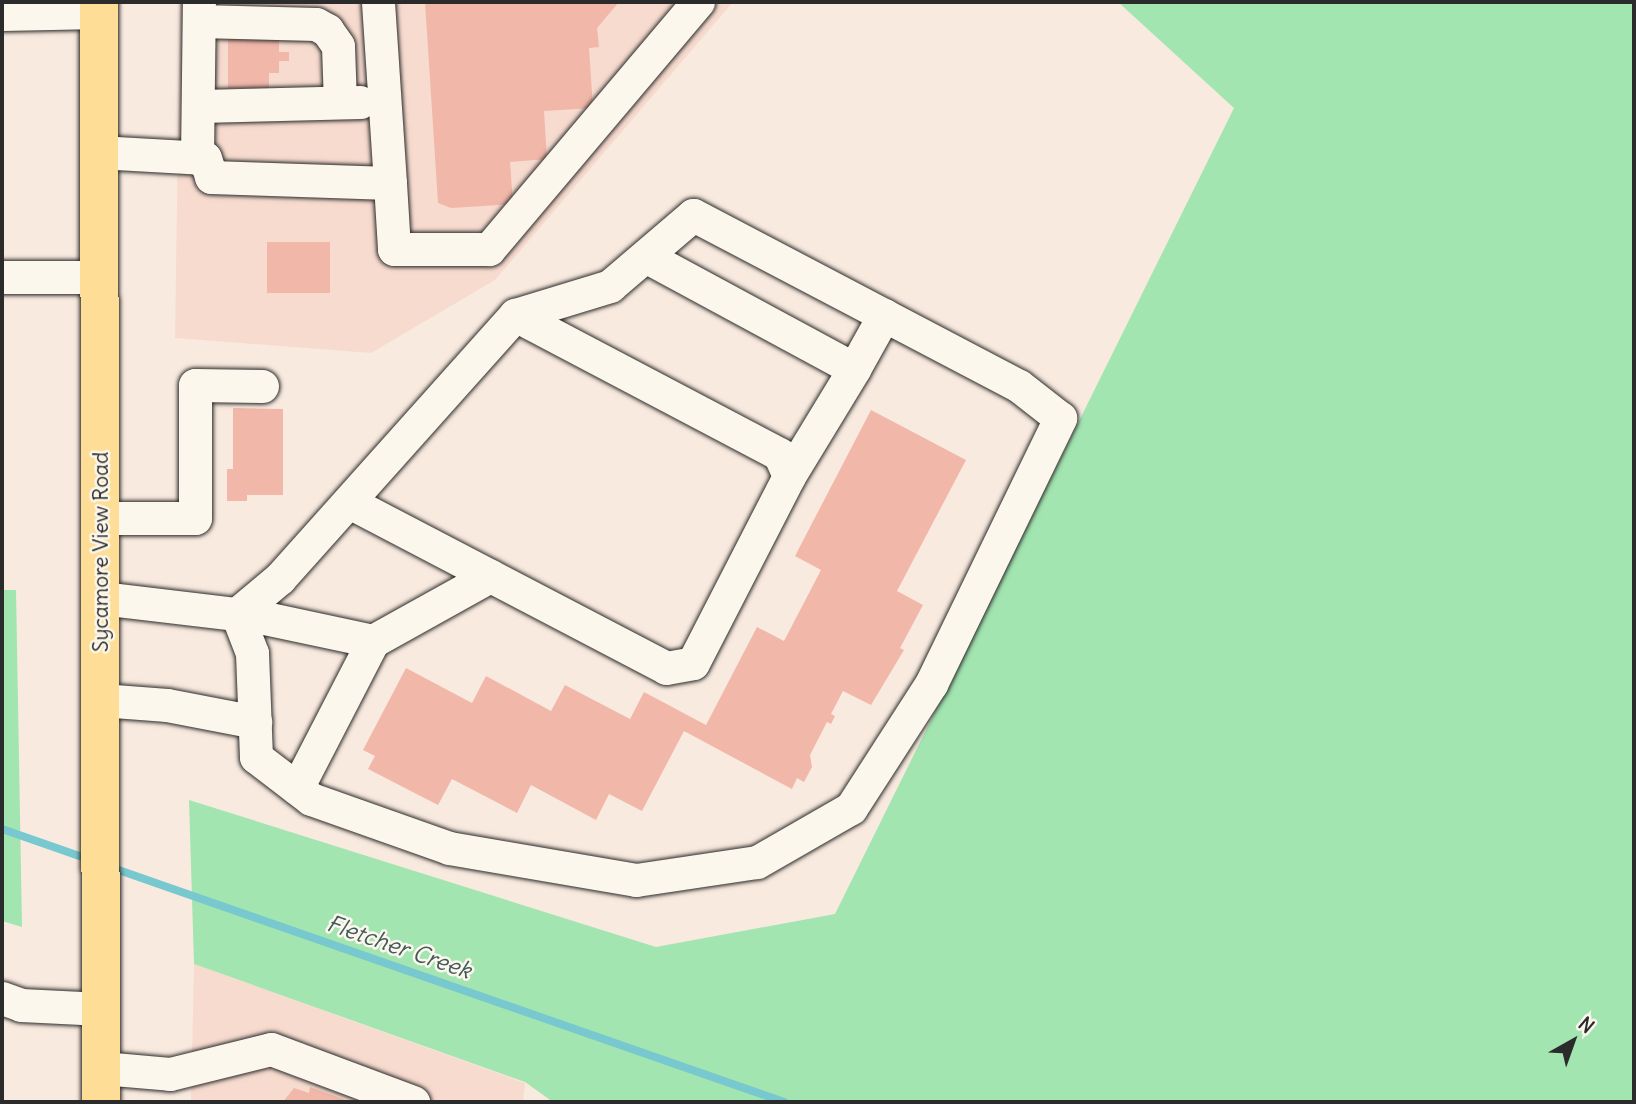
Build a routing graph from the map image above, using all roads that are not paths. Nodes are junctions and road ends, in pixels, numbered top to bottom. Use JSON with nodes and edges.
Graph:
{"nodes":[{"id":1,"x":378,"y":2,"type":"edge"},
{"id":2,"x":698,"y":2,"type":"edge"},
{"id":3,"x":99,"y":7,"type":"edge"},
{"id":4,"x":199,"y":12,"type":"edge"},
{"id":5,"x":2,"y":14,"type":"edge"},
{"id":6,"x":340,"y":102,"type":"junction"},
{"id":7,"x":385,"y":102,"type":"junction"},
{"id":8,"x":201,"y":106,"type":"junction"},
{"id":9,"x":98,"y":152,"type":"junction"},
{"id":10,"x":197,"y":158,"type":"junction"},
{"id":11,"x":390,"y":183,"type":"junction"},
{"id":12,"x":647,"y":257,"type":"junction"},
{"id":13,"x":2,"y":277,"type":"edge"},
{"id":14,"x":101,"y":277,"type":"junction"},
{"id":15,"x":515,"y":314,"type":"junction"},
{"id":16,"x":884,"y":315,"type":"junction"},
{"id":17,"x":855,"y":369,"type":"junction"},
{"id":18,"x":262,"y":386,"type":"dead end"},
{"id":19,"x":789,"y":476,"type":"junction"},
{"id":20,"x":349,"y":502,"type":"junction"},
{"id":21,"x":101,"y":518,"type":"junction"},
{"id":22,"x":490,"y":576,"type":"junction"},
{"id":23,"x":101,"y":598,"type":"junction"},
{"id":24,"x":237,"y":614,"type":"junction"},
{"id":25,"x":373,"y":641,"type":"junction"},
{"id":26,"x":102,"y":701,"type":"junction"},
{"id":27,"x":255,"y":722,"type":"junction"},
{"id":28,"x":297,"y":788,"type":"junction"},
{"id":29,"x":2,"y":998,"type":"edge"},
{"id":30,"x":102,"y":1009,"type":"junction"},
{"id":31,"x":102,"y":1085,"type":"edge"},
{"id":32,"x":413,"y":1102,"type":"edge"}],
"edges":[{"from":1,"to":7,"type":"lane"},
{"from":2,"to":11,"type":"lane"},
{"from":3,"to":5,"type":"lane"},
{"from":3,"to":9,"type":"main road","name":"Sycamore View Road"},
{"from":4,"to":6,"type":"lane"},
{"from":4,"to":8,"type":"lane"},
{"from":6,"to":7,"type":"lane"},
{"from":6,"to":8,"type":"lane"},
{"from":7,"to":11,"type":"lane"},
{"from":8,"to":10,"type":"lane"},
{"from":9,"to":10,"type":"lane"},
{"from":9,"to":14,"type":"main road","name":"Sycamore View Road"},
{"from":10,"to":11,"type":"lane"},
{"from":12,"to":15,"type":"lane"},
{"from":12,"to":16,"type":"lane"},
{"from":12,"to":17,"type":"lane"},
{"from":13,"to":14,"type":"lane"},
{"from":14,"to":21,"type":"main road","name":"Sycamore View Road"},
{"from":15,"to":19,"type":"lane"},
{"from":15,"to":20,"type":"lane"},
{"from":16,"to":17,"type":"lane"},
{"from":16,"to":28,"type":"lane"},
{"from":17,"to":19,"type":"lane"},
{"from":18,"to":21,"type":"lane"},
{"from":19,"to":22,"type":"lane"},
{"from":20,"to":22,"type":"lane"},
{"from":20,"to":24,"type":"lane"},
{"from":21,"to":23,"type":"main road","name":"Sycamore View Road"},
{"from":22,"to":25,"type":"lane"},
{"from":23,"to":24,"type":"lane"},
{"from":23,"to":26,"type":"main road","name":"Sycamore View Road"},
{"from":24,"to":25,"type":"lane"},
{"from":24,"to":27,"type":"lane"},
{"from":25,"to":28,"type":"lane"},
{"from":26,"to":27,"type":"lane"},
{"from":26,"to":30,"type":"main road","name":"Sycamore View Road"},
{"from":27,"to":28,"type":"lane"},
{"from":29,"to":30,"type":"lane"},
{"from":30,"to":31,"type":"main road","name":"Sycamore View Road"},
{"from":31,"to":32,"type":"lane"}]}
